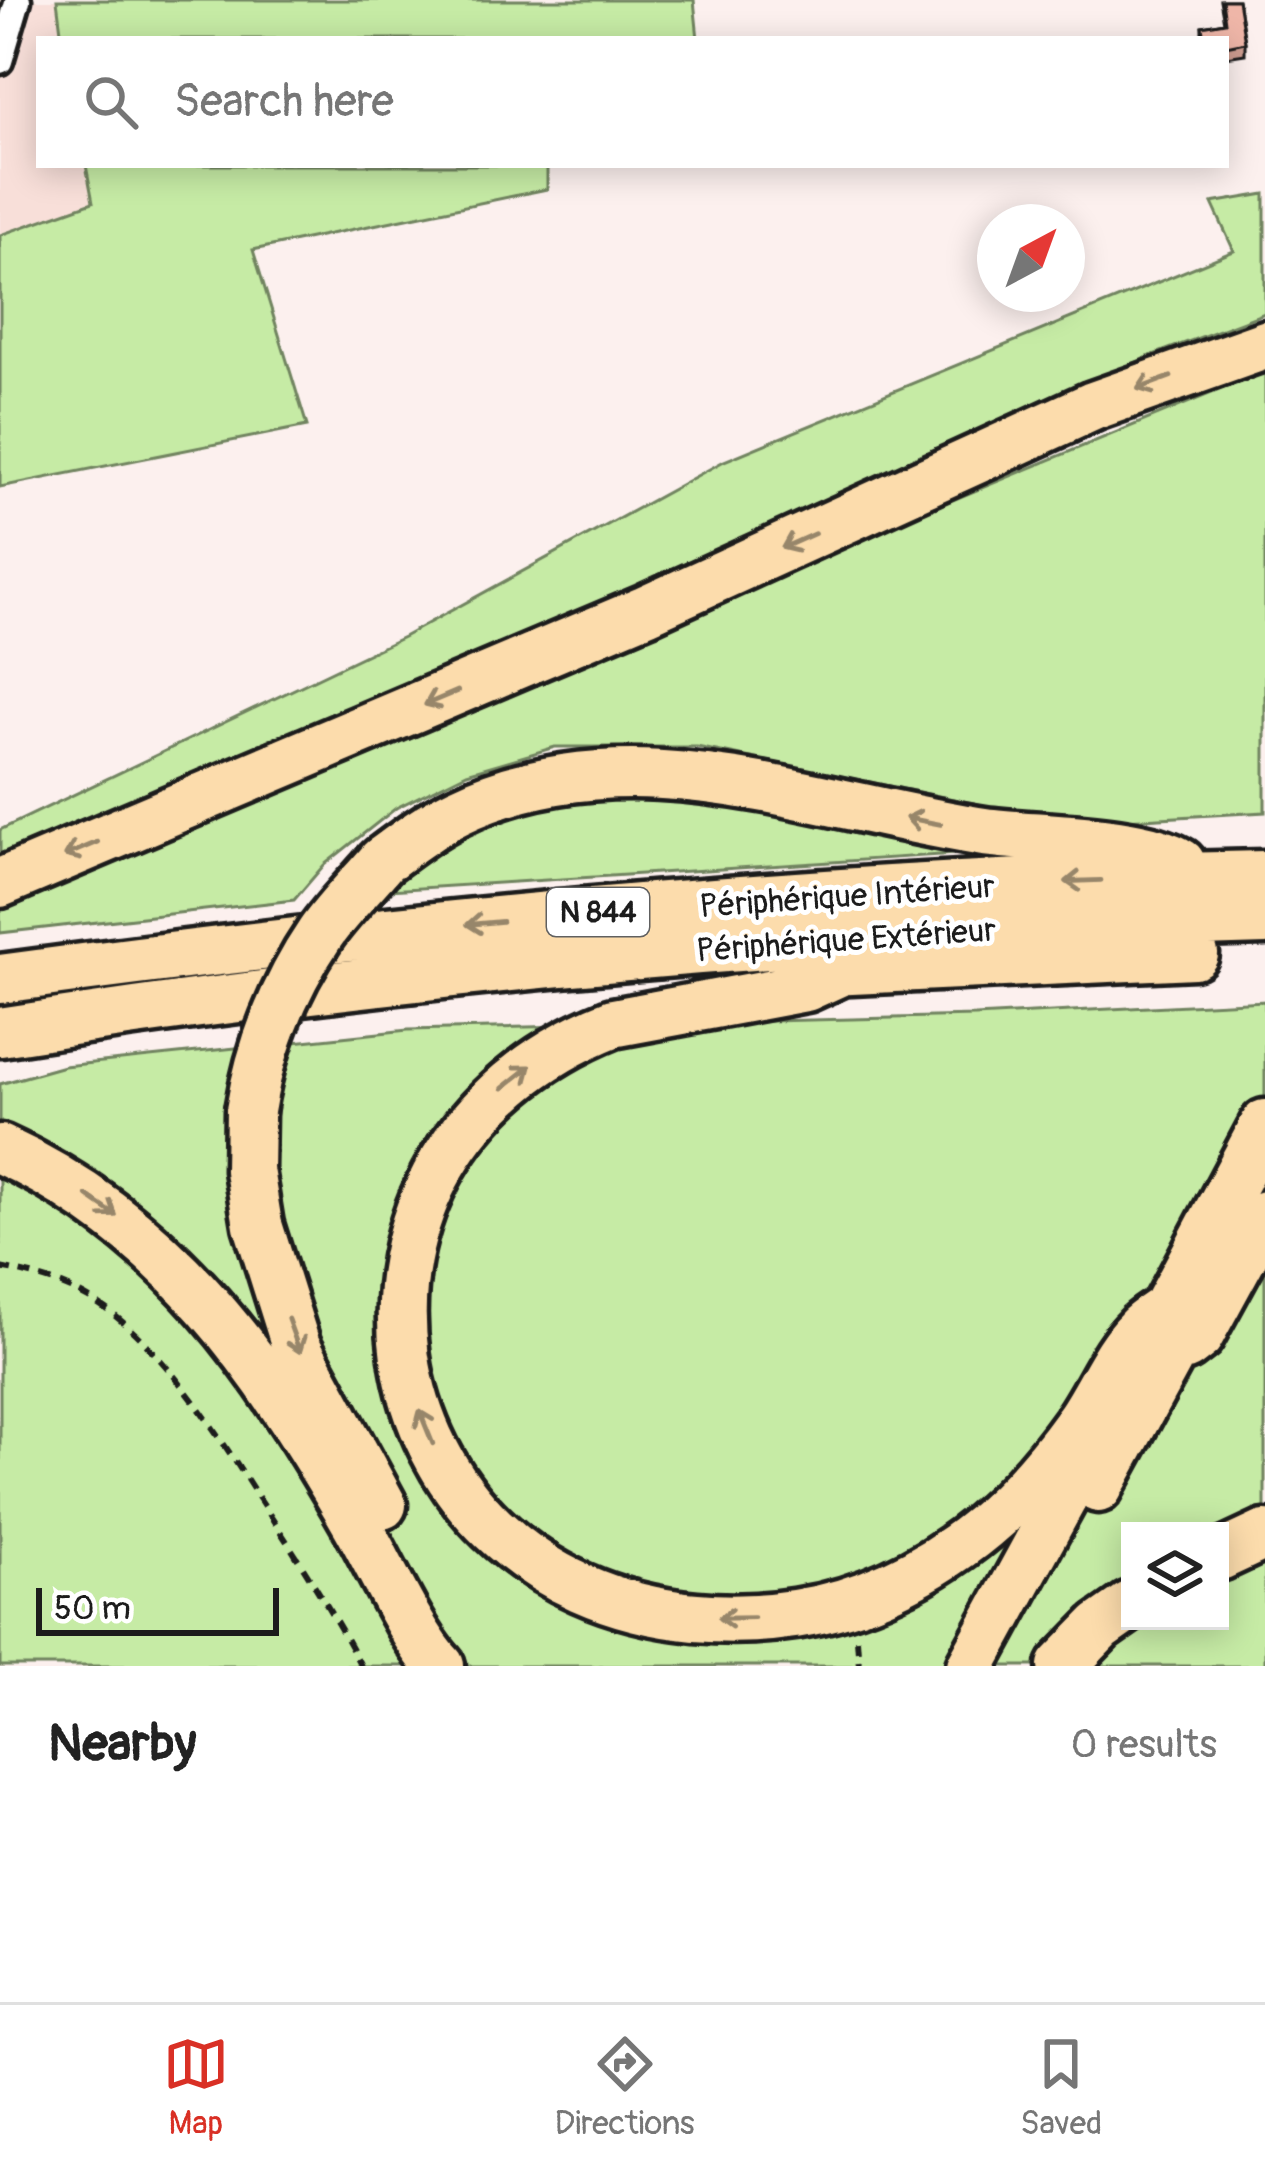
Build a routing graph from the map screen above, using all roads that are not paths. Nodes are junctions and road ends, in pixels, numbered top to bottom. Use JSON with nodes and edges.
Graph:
{"nodes":[{"id":1,"x":19,"y":0,"type":"edge"},
{"id":2,"x":0,"y":61,"type":"edge"},
{"id":3,"x":1265,"y":345,"type":"edge"},
{"id":4,"x":1265,"y":875,"type":"edge"},
{"id":5,"x":1199,"y":876,"type":"junction"},
{"id":6,"x":0,"y":883,"type":"edge"},
{"id":7,"x":1265,"y":920,"type":"edge"},
{"id":8,"x":1265,"y":952,"type":"edge"},
{"id":9,"x":466,"y":970,"type":"junction"},
{"id":10,"x":841,"y":971,"type":"junction"},
{"id":11,"x":0,"y":979,"type":"edge"},
{"id":12,"x":0,"y":1032,"type":"edge"},
{"id":13,"x":1265,"y":1124,"type":"edge"},
{"id":14,"x":0,"y":1149,"type":"edge"},
{"id":15,"x":1265,"y":1180,"type":"edge"},
{"id":16,"x":1265,"y":1215,"type":"edge"},
{"id":17,"x":1167,"y":1308,"type":"junction"},
{"id":18,"x":1168,"y":1360,"type":"junction"},
{"id":19,"x":1265,"y":1535,"type":"edge"},
{"id":20,"x":1229,"y":1552,"type":"edge"},
{"id":21,"x":1121,"y":1612,"type":"edge"},
{"id":22,"x":440,"y":1666,"type":"edge"},
{"id":23,"x":460,"y":1666,"type":"edge"},
{"id":24,"x":970,"y":1666,"type":"edge"},
{"id":25,"x":1000,"y":1666,"type":"edge"},
{"id":26,"x":1062,"y":1666,"type":"edge"}],
"edges":[{"from":1,"to":2,"type":"street"},
{"from":3,"to":6,"type":"highway","one_way":true},
{"from":4,"to":5,"type":"highway","name":"Périphérique Intérieur","number":"N 844"},
{"from":5,"to":11,"type":"highway","name":"Périphérique Intérieur","number":"N 844","one_way":true},
{"from":5,"to":23,"type":"highway","one_way":true,"bridge":true},
{"from":7,"to":9,"type":"highway","name":"Périphérique Extérieur","number":"N 844"},
{"from":8,"to":10,"type":"highway"},
{"from":9,"to":10,"type":"highway"},
{"from":9,"to":12,"type":"highway","name":"Périphérique Extérieur","number":"N 844"},
{"from":17,"to":10,"type":"highway","one_way":true},
{"from":13,"to":17,"type":"highway"},
{"from":14,"to":22,"type":"highway","one_way":true},
{"from":15,"to":18,"type":"highway"},
{"from":16,"to":18,"type":"highway"},
{"from":17,"to":24,"type":"highway"},
{"from":18,"to":25,"type":"highway"},
{"from":19,"to":20,"type":"highway"},
{"from":21,"to":26,"type":"highway"}]}
